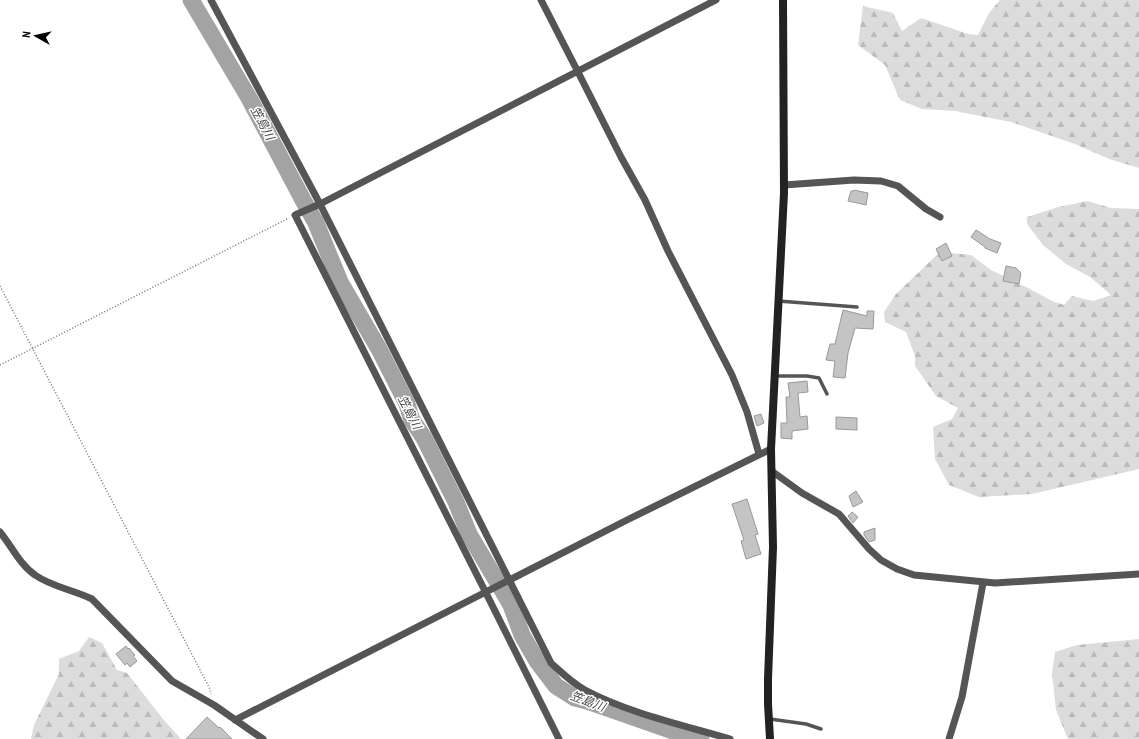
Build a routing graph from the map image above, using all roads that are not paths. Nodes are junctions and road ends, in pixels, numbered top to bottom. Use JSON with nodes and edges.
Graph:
{"nodes":[{"id":1,"x":211,"y":0,"type":"edge"},
{"id":2,"x":541,"y":0,"type":"edge"},
{"id":3,"x":716,"y":0,"type":"edge"},
{"id":4,"x":783,"y":0,"type":"edge"},
{"id":5,"x":578,"y":72,"type":"junction"},
{"id":6,"x":784,"y":185,"type":"junction"},
{"id":7,"x":320,"y":204,"type":"junction"},
{"id":8,"x":940,"y":217,"type":"dead end"},
{"id":9,"x":778,"y":301,"type":"junction"},
{"id":10,"x":857,"y":307,"type":"dead end"},
{"id":11,"x":775,"y":376,"type":"junction"},
{"id":12,"x":827,"y":394,"type":"dead end"},
{"id":13,"x":771,"y":449,"type":"junction"},
{"id":14,"x":758,"y":454,"type":"junction"},
{"id":15,"x":773,"y":472,"type":"junction"},
{"id":16,"x":0,"y":532,"type":"edge"},
{"id":17,"x":1139,"y":574,"type":"edge"},
{"id":18,"x":509,"y":580,"type":"junction"},
{"id":19,"x":983,"y":583,"type":"junction"},
{"id":20,"x":486,"y":593,"type":"junction"},
{"id":21,"x":769,"y":718,"type":"junction"},
{"id":22,"x":235,"y":720,"type":"junction"},
{"id":23,"x":821,"y":728,"type":"dead end"},
{"id":24,"x":263,"y":739,"type":"edge"},
{"id":25,"x":559,"y":739,"type":"edge"},
{"id":26,"x":730,"y":739,"type":"edge"},
{"id":27,"x":770,"y":739,"type":"edge"},
{"id":28,"x":949,"y":739,"type":"edge"}],
"edges":[{"from":1,"to":7,"type":"street"},
{"from":2,"to":5,"type":"street"},
{"from":3,"to":5,"type":"street"},
{"from":4,"to":6,"type":"street"},
{"from":5,"to":7,"type":"street"},
{"from":5,"to":14,"type":"street"},
{"from":6,"to":8,"type":"street"},
{"from":6,"to":9,"type":"street"},
{"from":7,"to":18,"type":"street"},
{"from":7,"to":20,"type":"street"},
{"from":9,"to":10,"type":"lane"},
{"from":9,"to":11,"type":"street"},
{"from":11,"to":12,"type":"lane"},
{"from":11,"to":13,"type":"street"},
{"from":13,"to":14,"type":"street"},
{"from":13,"to":15,"type":"street"},
{"from":14,"to":18,"type":"street"},
{"from":15,"to":19,"type":"street"},
{"from":15,"to":21,"type":"street"},
{"from":16,"to":22,"type":"street"},
{"from":17,"to":19,"type":"street"},
{"from":18,"to":20,"type":"street"},
{"from":18,"to":26,"type":"street"},
{"from":19,"to":28,"type":"street"},
{"from":20,"to":22,"type":"street"},
{"from":20,"to":25,"type":"street"},
{"from":21,"to":23,"type":"lane"},
{"from":21,"to":27,"type":"street"},
{"from":22,"to":24,"type":"street"}]}
